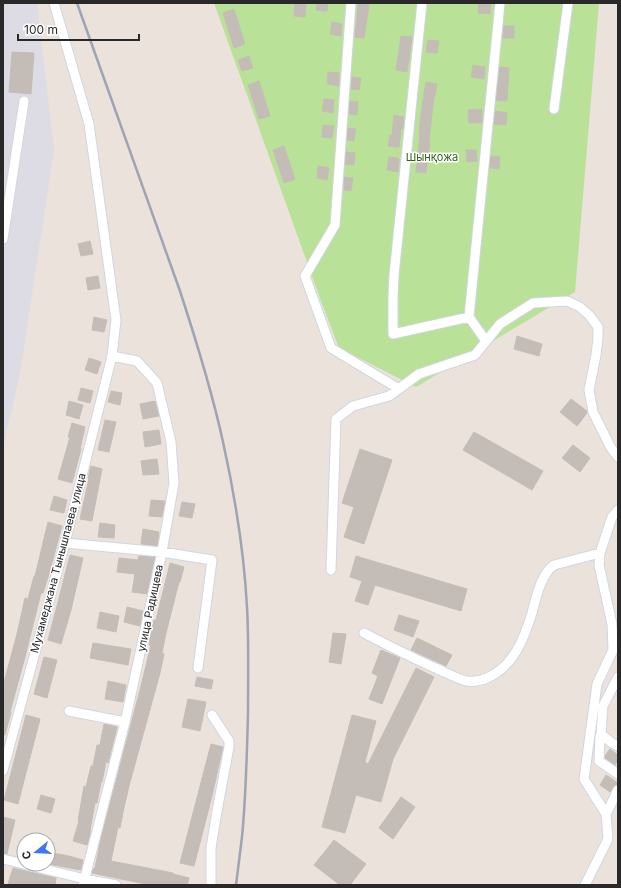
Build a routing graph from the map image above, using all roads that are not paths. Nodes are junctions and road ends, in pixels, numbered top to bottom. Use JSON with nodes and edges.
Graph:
{"nodes":[{"id":1,"x":54,"y":3,"type":"edge"},
{"id":2,"x":350,"y":3,"type":"edge"},
{"id":3,"x":422,"y":3,"type":"edge"},
{"id":4,"x":500,"y":3,"type":"edge"},
{"id":5,"x":568,"y":3,"type":"edge"},
{"id":6,"x":24,"y":101,"type":"dead end"},
{"id":7,"x":554,"y":109,"type":"dead end"},
{"id":8,"x":3,"y":239,"type":"edge"},
{"id":9,"x":469,"y":317,"type":"junction"},
{"id":10,"x":486,"y":341,"type":"junction"},
{"id":11,"x":112,"y":356,"type":"junction"},
{"id":12,"x":399,"y":389,"type":"junction"},
{"id":13,"x":618,"y":456,"type":"edge"},
{"id":14,"x":618,"y":510,"type":"edge"},
{"id":15,"x":65,"y":543,"type":"junction"},
{"id":16,"x":162,"y":552,"type":"junction"},
{"id":17,"x":600,"y":553,"type":"junction"},
{"id":18,"x":331,"y":570,"type":"dead end"},
{"id":19,"x":364,"y":634,"type":"dead end"},
{"id":20,"x":615,"y":656,"type":"edge"},
{"id":21,"x":198,"y":668,"type":"dead end"},
{"id":22,"x":618,"y":677,"type":"edge"},
{"id":23,"x":69,"y":711,"type":"dead end"},
{"id":24,"x":212,"y":715,"type":"dead end"},
{"id":25,"x":125,"y":722,"type":"junction"},
{"id":26,"x":601,"y":734,"type":"junction"},
{"id":27,"x":618,"y":746,"type":"edge"},
{"id":28,"x":3,"y":770,"type":"edge"},
{"id":29,"x":618,"y":774,"type":"edge"},
{"id":30,"x":618,"y":790,"type":"edge"},
{"id":31,"x":606,"y":814,"type":"junction"},
{"id":32,"x":3,"y":859,"type":"edge"},
{"id":33,"x":84,"y":882,"type":"edge"},
{"id":34,"x":116,"y":885,"type":"edge"},
{"id":35,"x":211,"y":885,"type":"edge"},
{"id":36,"x":585,"y":885,"type":"edge"}],
"edges":[{"from":1,"to":11,"type":"street","name":"Мухамеджана Тынышпаева улица"},
{"from":2,"to":12,"type":"street"},
{"from":3,"to":9,"type":"street"},
{"from":4,"to":9,"type":"street"},
{"from":5,"to":7,"type":"street"},
{"from":6,"to":8,"type":"street"},
{"from":9,"to":10,"type":"street"},
{"from":10,"to":12,"type":"street"},
{"from":10,"to":13,"type":"street"},
{"from":11,"to":15,"type":"street","name":"Мухамеджана Тынышпаева улица"},
{"from":11,"to":16,"type":"street","name":"улица Радищева"},
{"from":12,"to":18,"type":"street"},
{"from":14,"to":17,"type":"street"},
{"from":15,"to":16,"type":"street"},
{"from":15,"to":28,"type":"street","name":"Мухамеджана Тынышпаева улица"},
{"from":16,"to":21,"type":"street"},
{"from":16,"to":25,"type":"street","name":"улица Радищева"},
{"from":17,"to":19,"type":"street"},
{"from":17,"to":20,"type":"street"},
{"from":20,"to":31,"type":"street"},
{"from":22,"to":26,"type":"street"},
{"from":23,"to":25,"type":"street"},
{"from":24,"to":35,"type":"street"},
{"from":25,"to":33,"type":"street","name":"улица Радищева"},
{"from":26,"to":27,"type":"street"},
{"from":26,"to":29,"type":"street"},
{"from":30,"to":31,"type":"street"},
{"from":31,"to":36,"type":"street"},
{"from":32,"to":33,"type":"street"},
{"from":33,"to":34,"type":"street"}]}
